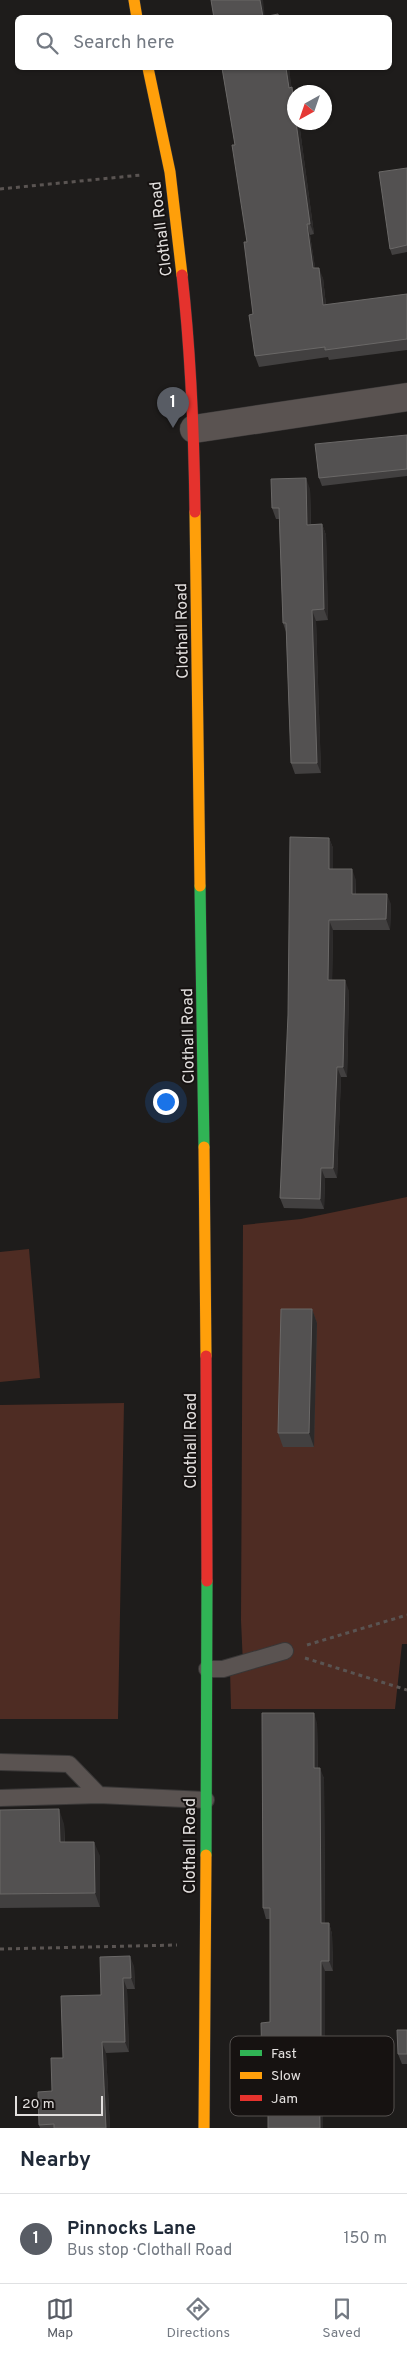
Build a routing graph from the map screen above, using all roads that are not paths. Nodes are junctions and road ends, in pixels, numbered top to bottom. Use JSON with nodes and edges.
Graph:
{"nodes":[{"id":1,"x":134,"y":0,"type":"edge"},
{"id":2,"x":136,"y":15,"type":"edge"},
{"id":3,"x":148,"y":70,"type":"edge"},
{"id":4,"x":407,"y":397,"type":"edge"},
{"id":5,"x":194,"y":429,"type":"junction"},
{"id":6,"x":285,"y":1651,"type":"road end"},
{"id":7,"x":207,"y":1669,"type":"junction"},
{"id":8,"x":0,"y":1762,"type":"edge"},
{"id":9,"x":100,"y":1795,"type":"junction"},
{"id":10,"x":0,"y":1798,"type":"edge"},
{"id":11,"x":206,"y":1800,"type":"junction"},
{"id":12,"x":204,"y":2128,"type":"edge"}],
"edges":[{"from":1,"to":2,"type":"main road"},
{"from":3,"to":5,"type":"main road","name":"Clothall Road"},
{"from":4,"to":5,"type":"street"},
{"from":5,"to":7,"type":"main road","name":"Clothall Road"},
{"from":6,"to":7,"type":"lane"},
{"from":7,"to":11,"type":"main road","name":"Clothall Road"},
{"from":8,"to":9,"type":"lane"},
{"from":9,"to":10,"type":"lane"},
{"from":9,"to":11,"type":"lane"},
{"from":11,"to":12,"type":"main road","name":"Clothall Road"}]}
